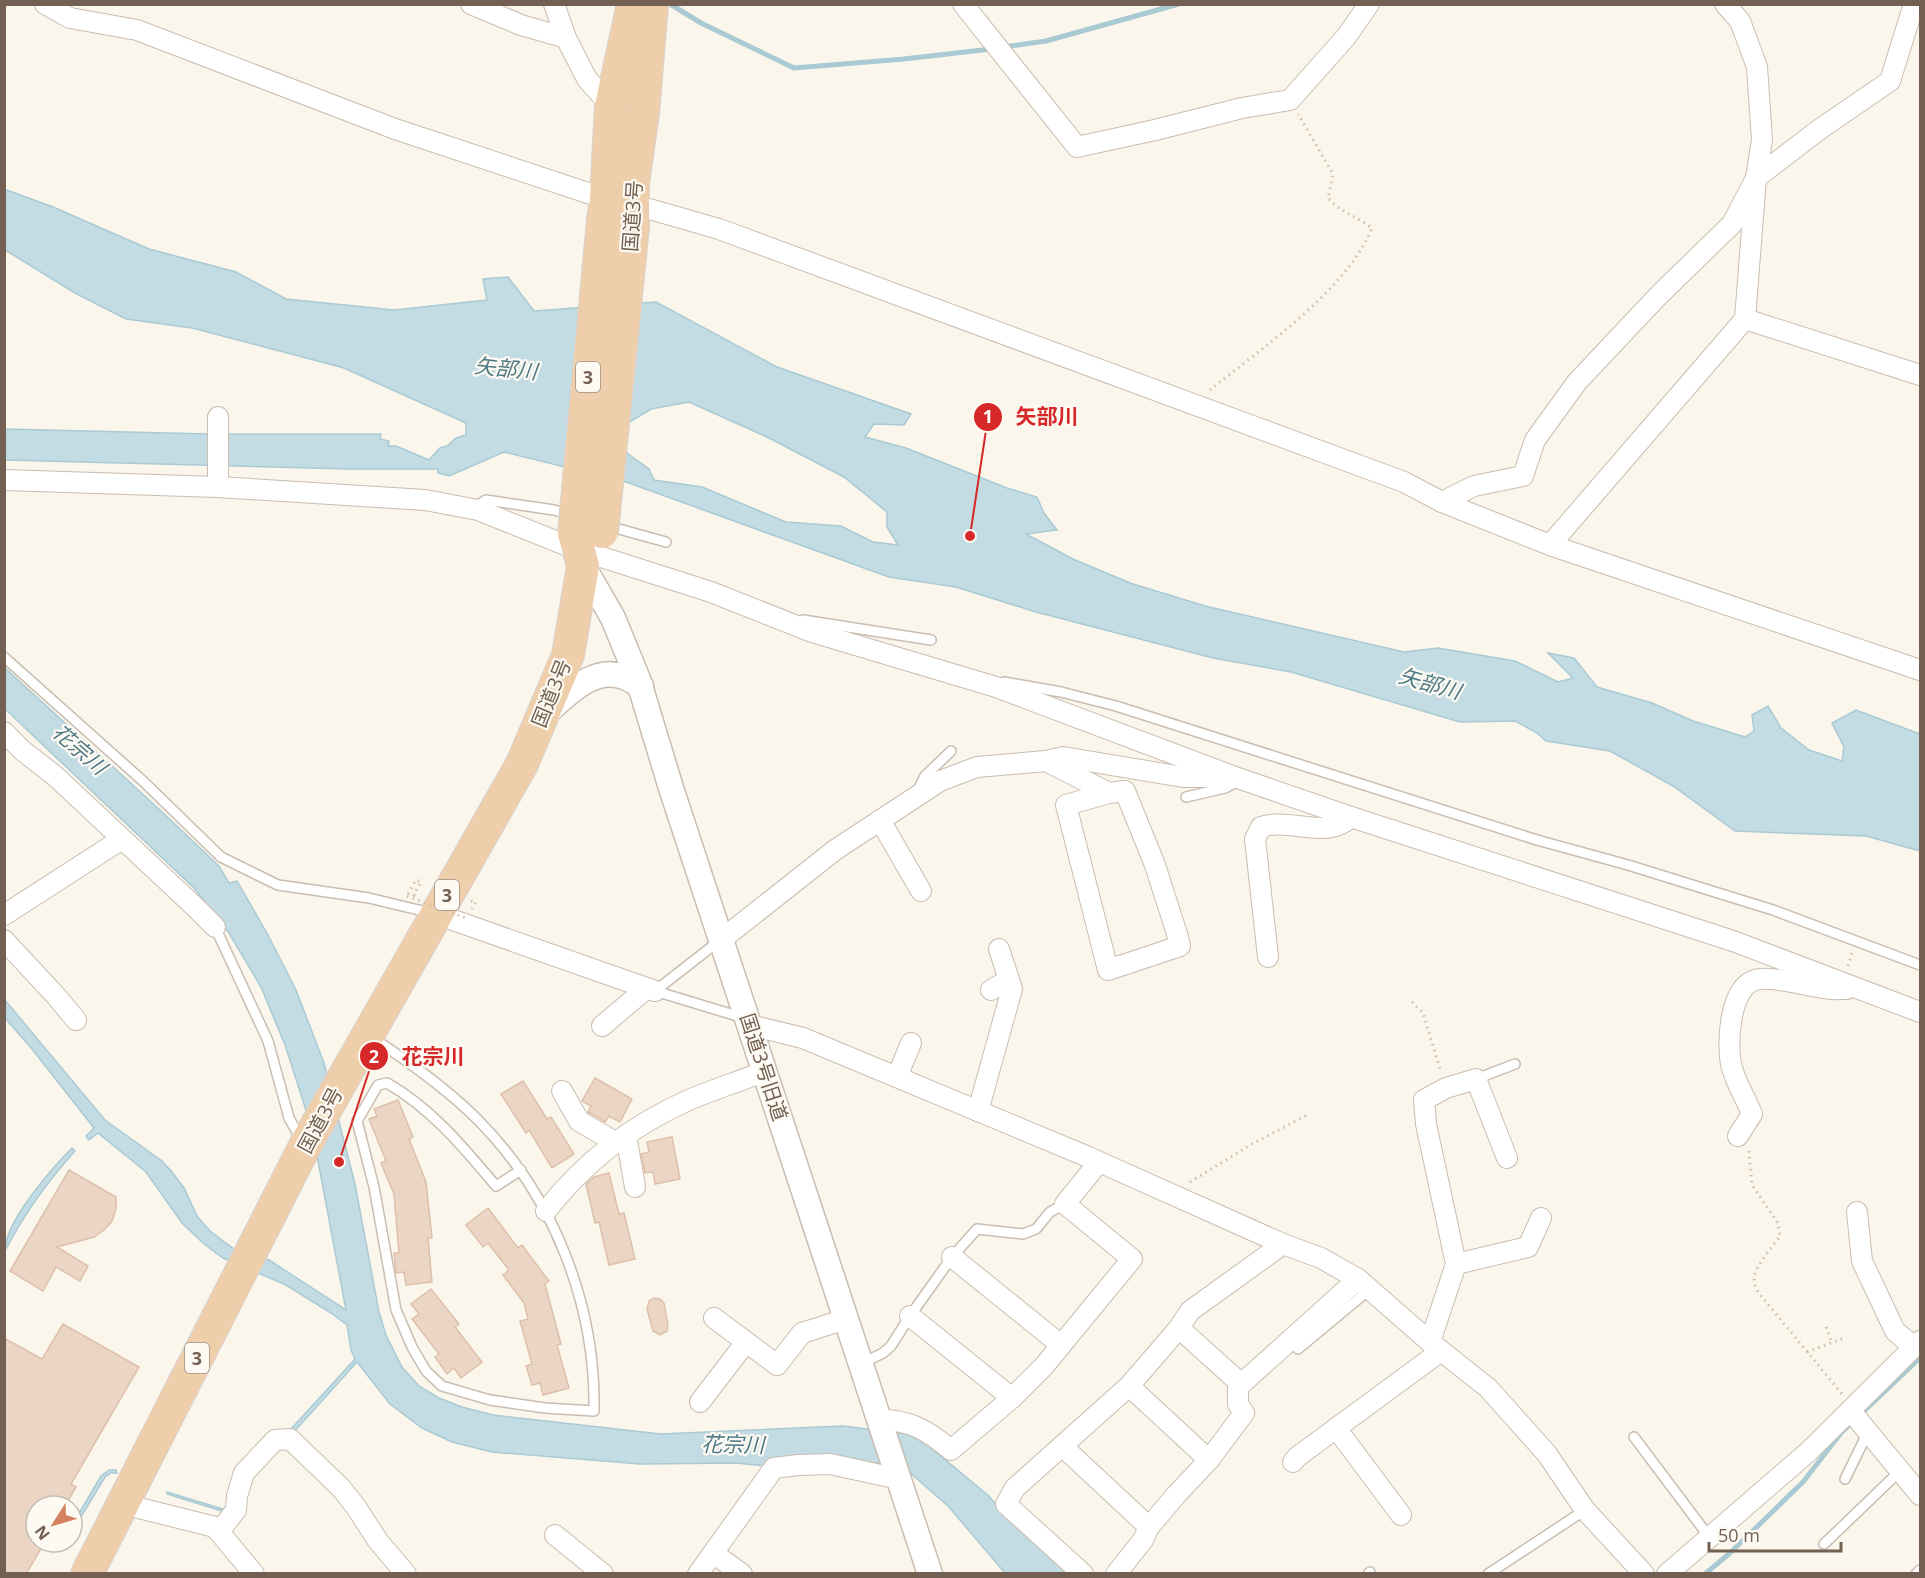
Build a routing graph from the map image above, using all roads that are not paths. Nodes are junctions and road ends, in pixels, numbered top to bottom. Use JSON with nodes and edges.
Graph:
{"nodes":[{"id":1,"x":45,"y":4,"type":"edge"},
{"id":2,"x":471,"y":4,"type":"edge"},
{"id":3,"x":554,"y":4,"type":"edge"},
{"id":4,"x":963,"y":4,"type":"edge"},
{"id":5,"x":1370,"y":4,"type":"edge"},
{"id":6,"x":1725,"y":4,"type":"edge"},
{"id":7,"x":1914,"y":4,"type":"edge"},
{"id":8,"x":74,"y":11,"type":"edge"},
{"id":9,"x":642,"y":12,"type":"edge"},
{"id":10,"x":566,"y":39,"type":"junction"},
{"id":11,"x":611,"y":106,"type":"junction"},
{"id":12,"x":643,"y":113,"type":"junction"},
{"id":13,"x":1756,"y":178,"type":"junction"},
{"id":14,"x":619,"y":213,"type":"junction"},
{"id":15,"x":1746,"y":319,"type":"junction"},
{"id":16,"x":1920,"y":375,"type":"edge"},
{"id":17,"x":218,"y":417,"type":"dead end"},
{"id":18,"x":4,"y":480,"type":"edge"},
{"id":19,"x":218,"y":487,"type":"junction"},
{"id":20,"x":1442,"y":502,"type":"junction"},
{"id":21,"x":473,"y":509,"type":"junction"},
{"id":22,"x":666,"y":542,"type":"dead end"},
{"id":23,"x":1550,"y":545,"type":"junction"},
{"id":24,"x":586,"y":547,"type":"junction"},
{"id":25,"x":770,"y":614,"type":"junction"},
{"id":26,"x":931,"y":640,"type":"dead end"},
{"id":27,"x":4,"y":657,"type":"edge"},
{"id":28,"x":1920,"y":670,"type":"edge"},
{"id":29,"x":641,"y":686,"type":"junction"},
{"id":30,"x":996,"y":687,"type":"junction"},
{"id":31,"x":542,"y":717,"type":"junction"},
{"id":32,"x":4,"y":732,"type":"edge"},
{"id":33,"x":951,"y":751,"type":"dead end"},
{"id":34,"x":1046,"y":761,"type":"junction"},
{"id":35,"x":1238,"y":778,"type":"junction"},
{"id":36,"x":1109,"y":794,"type":"junction"},
{"id":37,"x":915,"y":797,"type":"junction"},
{"id":38,"x":1186,"y":797,"type":"dead end"},
{"id":39,"x":1351,"y":817,"type":"junction"},
{"id":40,"x":880,"y":820,"type":"junction"},
{"id":41,"x":122,"y":839,"type":"junction"},
{"id":42,"x":921,"y":891,"type":"dead end"},
{"id":43,"x":439,"y":909,"type":"junction"},
{"id":44,"x":4,"y":915,"type":"edge"},
{"id":45,"x":214,"y":927,"type":"joint"},
{"id":46,"x":4,"y":940,"type":"edge"},
{"id":47,"x":721,"y":940,"type":"junction"},
{"id":48,"x":999,"y":949,"type":"dead end"},
{"id":49,"x":1268,"y":957,"type":"dead end"},
{"id":50,"x":1920,"y":965,"type":"edge"},
{"id":51,"x":1009,"y":980,"type":"junction"},
{"id":52,"x":651,"y":989,"type":"junction"},
{"id":53,"x":991,"y":990,"type":"dead end"},
{"id":54,"x":1864,"y":990,"type":"junction"},
{"id":55,"x":1920,"y":1012,"type":"edge"},
{"id":56,"x":65,"y":1014,"type":"dead end"},
{"id":57,"x":749,"y":1022,"type":"junction"},
{"id":58,"x":602,"y":1026,"type":"dead end"},
{"id":59,"x":368,"y":1034,"type":"junction"},
{"id":60,"x":911,"y":1042,"type":"dead end"},
{"id":61,"x":1515,"y":1064,"type":"dead end"},
{"id":62,"x":765,"y":1071,"type":"junction"},
{"id":63,"x":897,"y":1077,"type":"junction"},
{"id":64,"x":1476,"y":1079,"type":"junction"},
{"id":65,"x":562,"y":1091,"type":"dead end"},
{"id":66,"x":978,"y":1111,"type":"junction"},
{"id":67,"x":1742,"y":1129,"type":"road end"},
{"id":68,"x":621,"y":1138,"type":"junction"},
{"id":69,"x":306,"y":1145,"type":"junction"},
{"id":70,"x":1507,"y":1158,"type":"dead end"},
{"id":71,"x":1099,"y":1162,"type":"junction"},
{"id":72,"x":521,"y":1170,"type":"junction"},
{"id":73,"x":635,"y":1187,"type":"dead end"},
{"id":74,"x":1065,"y":1204,"type":"junction"},
{"id":75,"x":546,"y":1211,"type":"junction"},
{"id":76,"x":1857,"y":1212,"type":"dead end"},
{"id":77,"x":1541,"y":1218,"type":"dead end"},
{"id":78,"x":1283,"y":1244,"type":"junction"},
{"id":79,"x":952,"y":1257,"type":"junction"},
{"id":80,"x":1456,"y":1264,"type":"junction"},
{"id":81,"x":1364,"y":1284,"type":"junction"},
{"id":82,"x":910,"y":1316,"type":"junction"},
{"id":83,"x":714,"y":1318,"type":"dead end"},
{"id":84,"x":846,"y":1319,"type":"junction"},
{"id":85,"x":1179,"y":1328,"type":"junction"},
{"id":86,"x":746,"y":1342,"type":"junction"},
{"id":87,"x":1917,"y":1344,"type":"edge"},
{"id":88,"x":1061,"y":1345,"type":"junction"},
{"id":89,"x":1435,"y":1347,"type":"junction"},
{"id":90,"x":1298,"y":1349,"type":"dead end"},
{"id":91,"x":861,"y":1364,"type":"junction"},
{"id":92,"x":1241,"y":1384,"type":"junction"},
{"id":93,"x":1129,"y":1386,"type":"junction"},
{"id":94,"x":1012,"y":1398,"type":"junction"},
{"id":95,"x":700,"y":1402,"type":"dead end"},
{"id":96,"x":1851,"y":1408,"type":"junction"},
{"id":97,"x":880,"y":1422,"type":"junction"},
{"id":98,"x":1336,"y":1428,"type":"junction"},
{"id":99,"x":1868,"y":1432,"type":"junction"},
{"id":100,"x":1634,"y":1437,"type":"dead end"},
{"id":101,"x":1062,"y":1446,"type":"junction"},
{"id":102,"x":1209,"y":1460,"type":"junction"},
{"id":103,"x":1293,"y":1462,"type":"dead end"},
{"id":104,"x":1900,"y":1471,"type":"junction"},
{"id":105,"x":898,"y":1476,"type":"junction"},
{"id":106,"x":1845,"y":1479,"type":"dead end"},
{"id":107,"x":1920,"y":1496,"type":"edge"},
{"id":108,"x":123,"y":1504,"type":"junction"},
{"id":109,"x":1586,"y":1510,"type":"junction"},
{"id":110,"x":1401,"y":1515,"type":"dead end"},
{"id":111,"x":1149,"y":1527,"type":"junction"},
{"id":112,"x":219,"y":1532,"type":"junction"},
{"id":113,"x":555,"y":1535,"type":"dead end"},
{"id":114,"x":1710,"y":1538,"type":"junction"},
{"id":115,"x":1824,"y":1544,"type":"dead end"},
{"id":116,"x":713,"y":1553,"type":"junction"},
{"id":117,"x":1920,"y":1570,"type":"edge"},
{"id":118,"x":87,"y":1574,"type":"edge"},
{"id":119,"x":254,"y":1574,"type":"edge"},
{"id":120,"x":406,"y":1574,"type":"edge"},
{"id":121,"x":603,"y":1574,"type":"edge"},
{"id":122,"x":698,"y":1574,"type":"edge"},
{"id":123,"x":742,"y":1574,"type":"edge"},
{"id":124,"x":930,"y":1574,"type":"edge"},
{"id":125,"x":1083,"y":1574,"type":"edge"},
{"id":126,"x":1116,"y":1574,"type":"edge"},
{"id":127,"x":1488,"y":1574,"type":"edge"},
{"id":128,"x":1644,"y":1574,"type":"edge"},
{"id":129,"x":1666,"y":1574,"type":"edge"},
{"id":130,"x":1916,"y":1574,"type":"edge"}],
"edges":[{"from":1,"to":8,"type":"street"},
{"from":2,"to":10,"type":"street"},
{"from":3,"to":10,"type":"street"},
{"from":4,"to":5,"type":"street"},
{"from":6,"to":13,"type":"street"},
{"from":7,"to":13,"type":"street"},
{"from":8,"to":14,"type":"street"},
{"from":9,"to":11,"type":"highway","name":"国道3号","number":"3"},
{"from":9,"to":12,"type":"highway","name":"国道3号","number":"3"},
{"from":10,"to":11,"type":"street"},
{"from":11,"to":12,"type":"street"},
{"from":11,"to":14,"type":"highway","name":"国道3号","number":"3"},
{"from":12,"to":14,"type":"highway","name":"国道3号","number":"3"},
{"from":13,"to":15,"type":"street"},
{"from":13,"to":20,"type":"street"},
{"from":14,"to":20,"type":"street"},
{"from":14,"to":24,"type":"highway","name":"国道3号","number":"3","bridge":true},
{"from":15,"to":16,"type":"street"},
{"from":15,"to":23,"type":"street"},
{"from":17,"to":19,"type":"street"},
{"from":18,"to":19,"type":"street"},
{"from":19,"to":21,"type":"street"},
{"from":20,"to":23,"type":"street"},
{"from":21,"to":22,"type":"lane"},
{"from":21,"to":24,"type":"street"},
{"from":23,"to":28,"type":"street"},
{"from":24,"to":25,"type":"street"},
{"from":24,"to":29,"type":"street","name":"国道3号旧道"},
{"from":24,"to":31,"type":"highway","name":"国道3号","number":"3"},
{"from":25,"to":26,"type":"lane"},
{"from":25,"to":30,"type":"street"},
{"from":27,"to":43,"type":"lane"},
{"from":29,"to":31,"type":"street"},
{"from":29,"to":47,"type":"street","name":"国道3号旧道"},
{"from":30,"to":35,"type":"street"},
{"from":30,"to":50,"type":"lane"},
{"from":31,"to":43,"type":"highway","name":"国道3号","number":"3"},
{"from":32,"to":41,"type":"street"},
{"from":33,"to":37,"type":"lane"},
{"from":34,"to":35,"type":"street"},
{"from":34,"to":36,"type":"street"},
{"from":34,"to":37,"type":"street"},
{"from":35,"to":38,"type":"lane"},
{"from":35,"to":39,"type":"street"},
{"from":36,"to":36,"type":"street"},
{"from":37,"to":40,"type":"street"},
{"from":39,"to":49,"type":"street"},
{"from":39,"to":54,"type":"street"},
{"from":40,"to":42,"type":"street"},
{"from":40,"to":47,"type":"street"},
{"from":41,"to":44,"type":"street"},
{"from":41,"to":45,"type":"street"},
{"from":43,"to":52,"type":"street"},
{"from":43,"to":59,"type":"highway","name":"国道3号","number":"3"},
{"from":45,"to":69,"type":"lane"},
{"from":46,"to":56,"type":"street"},
{"from":47,"to":52,"type":"lane"},
{"from":47,"to":57,"type":"street","name":"国道3号旧道"},
{"from":48,"to":51,"type":"street"},
{"from":51,"to":53,"type":"street"},
{"from":51,"to":66,"type":"street"},
{"from":52,"to":57,"type":"lane"},
{"from":52,"to":58,"type":"street"},
{"from":54,"to":55,"type":"street"},
{"from":54,"to":67,"type":"street"},
{"from":57,"to":62,"type":"street","name":"国道3号旧道"},
{"from":57,"to":63,"type":"street"},
{"from":59,"to":69,"type":"highway","name":"国道3号","number":"3"},
{"from":59,"to":72,"type":"lane"},
{"from":60,"to":63,"type":"street"},
{"from":61,"to":64,"type":"lane"},
{"from":62,"to":68,"type":"street"},
{"from":62,"to":84,"type":"street","name":"国道3号旧道"},
{"from":63,"to":66,"type":"street"},
{"from":64,"to":70,"type":"street"},
{"from":64,"to":80,"type":"street"},
{"from":65,"to":68,"type":"street"},
{"from":66,"to":71,"type":"street"},
{"from":68,"to":73,"type":"street"},
{"from":68,"to":75,"type":"street"},
{"from":69,"to":108,"type":"highway","name":"国道3号","number":"3"},
{"from":71,"to":74,"type":"street"},
{"from":71,"to":78,"type":"street"},
{"from":72,"to":75,"type":"lane"},
{"from":72,"to":75,"type":"lane"},
{"from":74,"to":79,"type":"lane"},
{"from":74,"to":88,"type":"street"},
{"from":76,"to":87,"type":"street"},
{"from":77,"to":80,"type":"street"},
{"from":78,"to":81,"type":"street"},
{"from":78,"to":85,"type":"street"},
{"from":79,"to":82,"type":"lane"},
{"from":79,"to":88,"type":"street"},
{"from":80,"to":89,"type":"street"},
{"from":81,"to":89,"type":"street"},
{"from":81,"to":90,"type":"lane"},
{"from":81,"to":92,"type":"street"},
{"from":82,"to":91,"type":"lane"},
{"from":82,"to":94,"type":"street"},
{"from":83,"to":86,"type":"street"},
{"from":84,"to":86,"type":"street"},
{"from":84,"to":91,"type":"street","name":"国道3号旧道"},
{"from":85,"to":92,"type":"street"},
{"from":85,"to":93,"type":"street"},
{"from":86,"to":95,"type":"street"},
{"from":87,"to":96,"type":"street"},
{"from":88,"to":94,"type":"street"},
{"from":89,"to":98,"type":"street"},
{"from":89,"to":109,"type":"street"},
{"from":91,"to":97,"type":"street","name":"国道3号旧道"},
{"from":92,"to":102,"type":"street"},
{"from":93,"to":101,"type":"street"},
{"from":93,"to":102,"type":"street"},
{"from":94,"to":97,"type":"street"},
{"from":96,"to":99,"type":"street"},
{"from":96,"to":114,"type":"street"},
{"from":97,"to":105,"type":"street","name":"国道3号旧道"},
{"from":98,"to":103,"type":"street"},
{"from":98,"to":110,"type":"street"},
{"from":99,"to":104,"type":"street"},
{"from":99,"to":106,"type":"lane"},
{"from":100,"to":114,"type":"lane"},
{"from":101,"to":111,"type":"street"},
{"from":101,"to":125,"type":"street"},
{"from":102,"to":111,"type":"street"},
{"from":104,"to":107,"type":"street"},
{"from":104,"to":115,"type":"lane"},
{"from":105,"to":116,"type":"street"},
{"from":105,"to":124,"type":"street","name":"国道3号旧道"},
{"from":108,"to":112,"type":"street"},
{"from":108,"to":118,"type":"highway","name":"国道3号","number":"3"},
{"from":109,"to":127,"type":"lane"},
{"from":109,"to":128,"type":"street"},
{"from":111,"to":126,"type":"street"},
{"from":112,"to":119,"type":"street"},
{"from":112,"to":120,"type":"street"},
{"from":113,"to":121,"type":"street"},
{"from":114,"to":129,"type":"street"},
{"from":116,"to":122,"type":"street"},
{"from":116,"to":123,"type":"street"},
{"from":117,"to":130,"type":"lane"}]}
